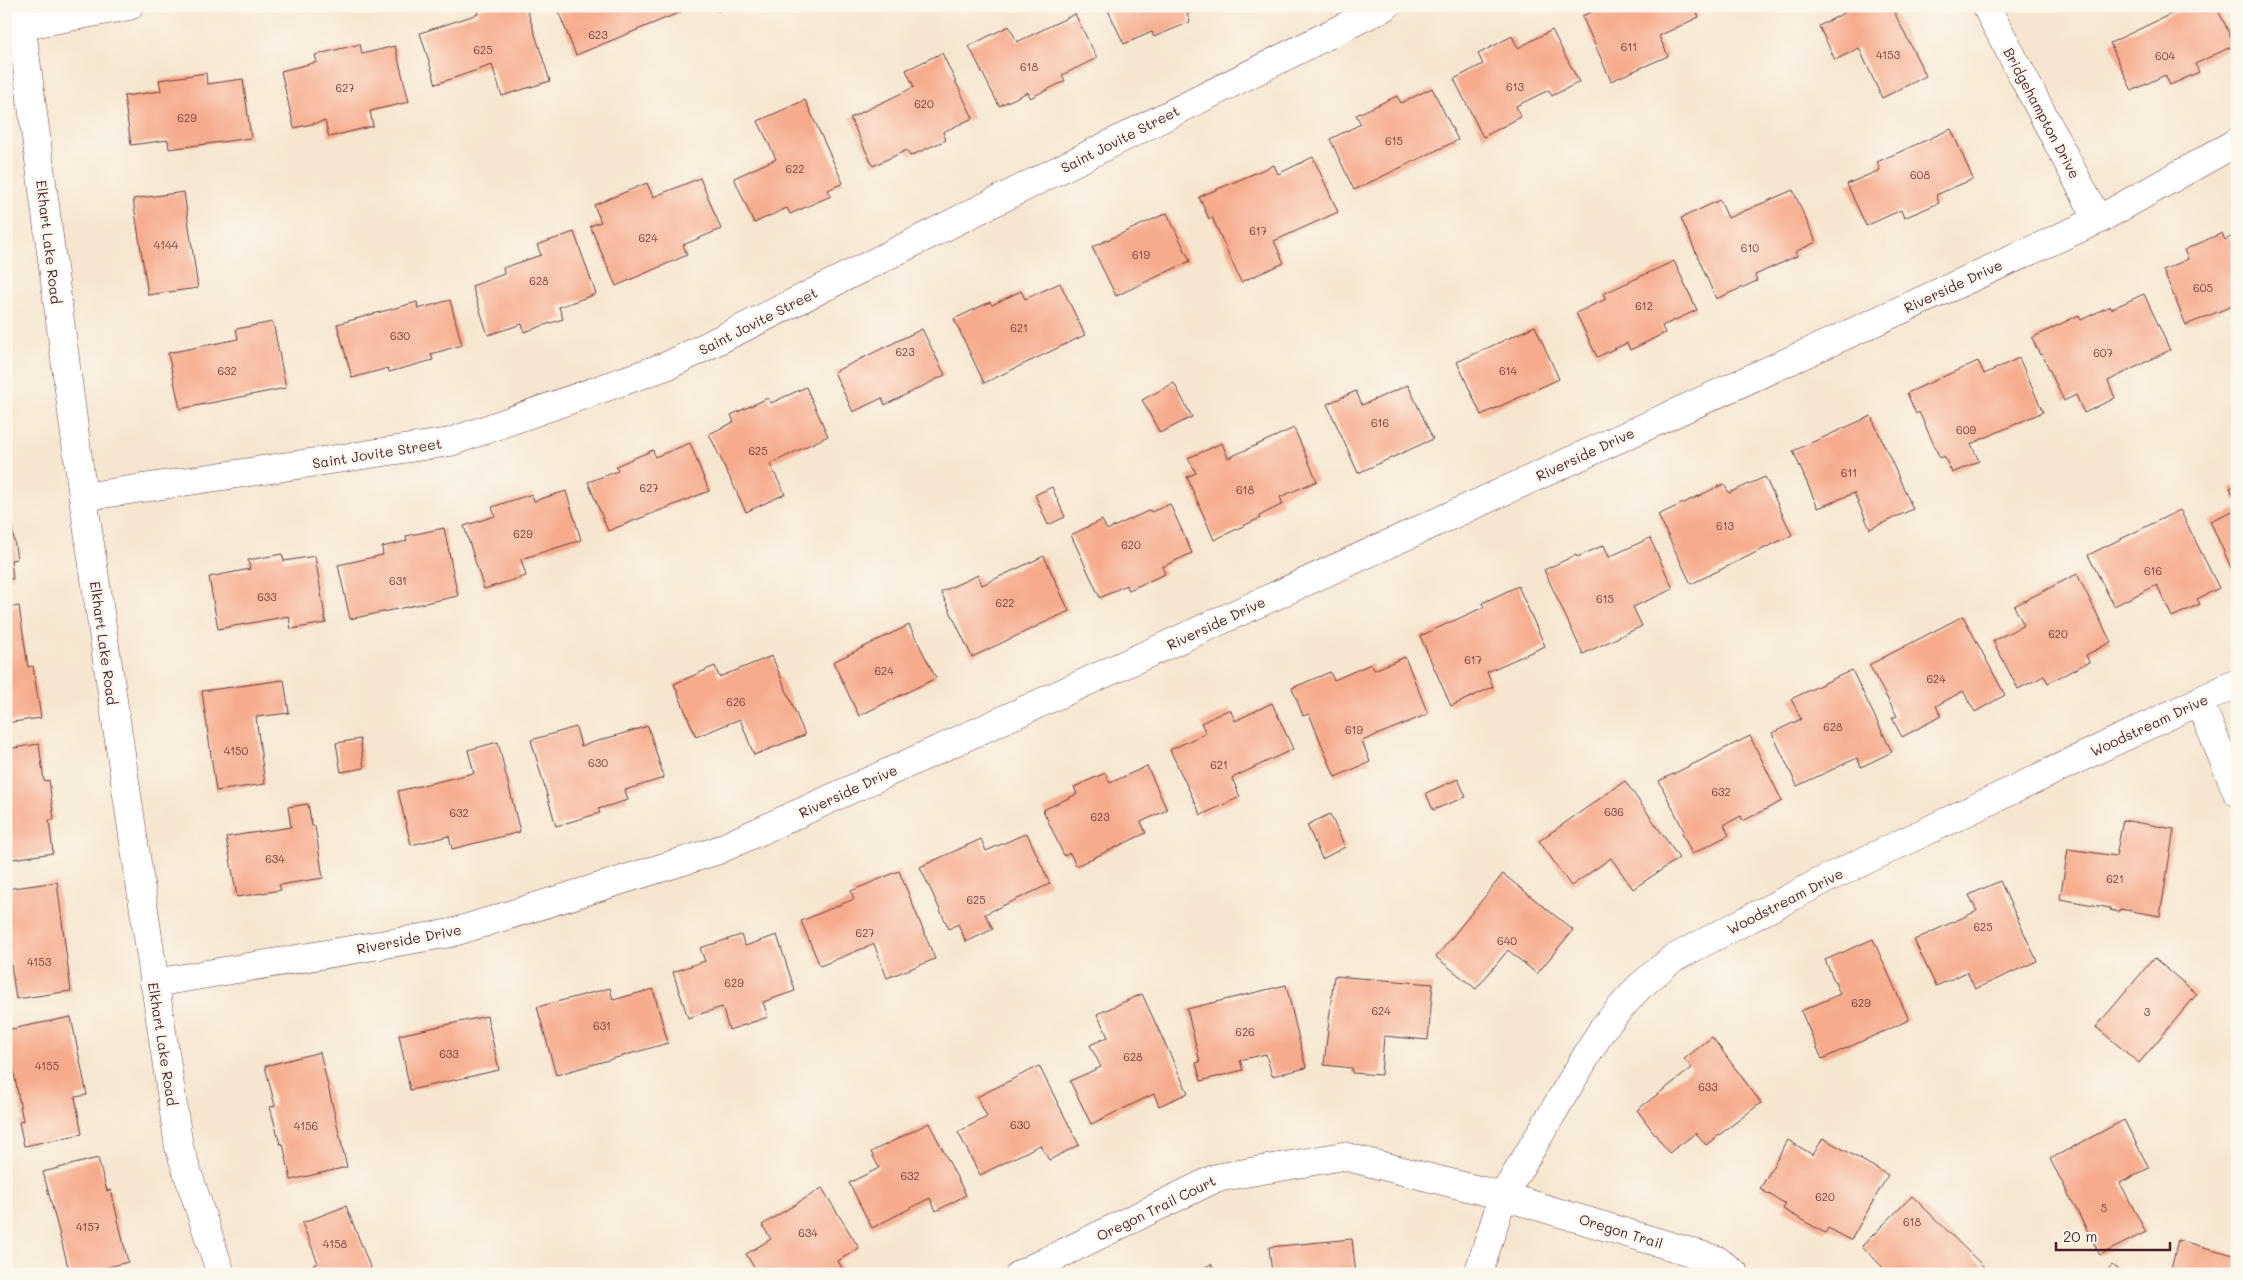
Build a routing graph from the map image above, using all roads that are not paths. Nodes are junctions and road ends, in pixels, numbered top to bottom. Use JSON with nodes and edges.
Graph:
{"nodes":[{"id":1,"x":129,"y":6,"type":"edge"},
{"id":2,"x":1386,"y":6,"type":"edge"},
{"id":3,"x":1986,"y":6,"type":"edge"},
{"id":4,"x":20,"y":16,"type":"edge"},
{"id":5,"x":2237,"y":142,"type":"edge"},
{"id":6,"x":2098,"y":220,"type":"junction"},
{"id":7,"x":82,"y":497,"type":"junction"},
{"id":8,"x":2237,"y":683,"type":"edge"},
{"id":9,"x":2199,"y":701,"type":"junction"},
{"id":10,"x":2237,"y":792,"type":"edge"},
{"id":11,"x":154,"y":983,"type":"junction"},
{"id":12,"x":1503,"y":1196,"type":"junction"},
{"id":13,"x":221,"y":1274,"type":"edge"},
{"id":14,"x":1020,"y":1274,"type":"edge"},
{"id":15,"x":1478,"y":1274,"type":"edge"},
{"id":16,"x":1735,"y":1274,"type":"edge"}],
"edges":[{"from":1,"to":4,"type":"street"},
{"from":2,"to":7,"type":"street","name":"Saint Jovite Street"},
{"from":3,"to":6,"type":"street","name":"Bridgehampton Drive"},
{"from":4,"to":7,"type":"street","name":"Elkhart Lake Road"},
{"from":5,"to":6,"type":"street","name":"Riverside Drive"},
{"from":6,"to":11,"type":"street","name":"Riverside Drive"},
{"from":7,"to":11,"type":"street","name":"Elkhart Lake Road"},
{"from":8,"to":9,"type":"street","name":"Woodstream Drive"},
{"from":9,"to":10,"type":"street"},
{"from":9,"to":12,"type":"street","name":"Woodstream Drive"},
{"from":11,"to":13,"type":"street","name":"Elkhart Lake Road"},
{"from":12,"to":14,"type":"street","name":"Oregon Trail Court"},
{"from":12,"to":15,"type":"street","name":"Woodstream Drive"},
{"from":12,"to":16,"type":"street","name":"Oregon Trail"}]}
